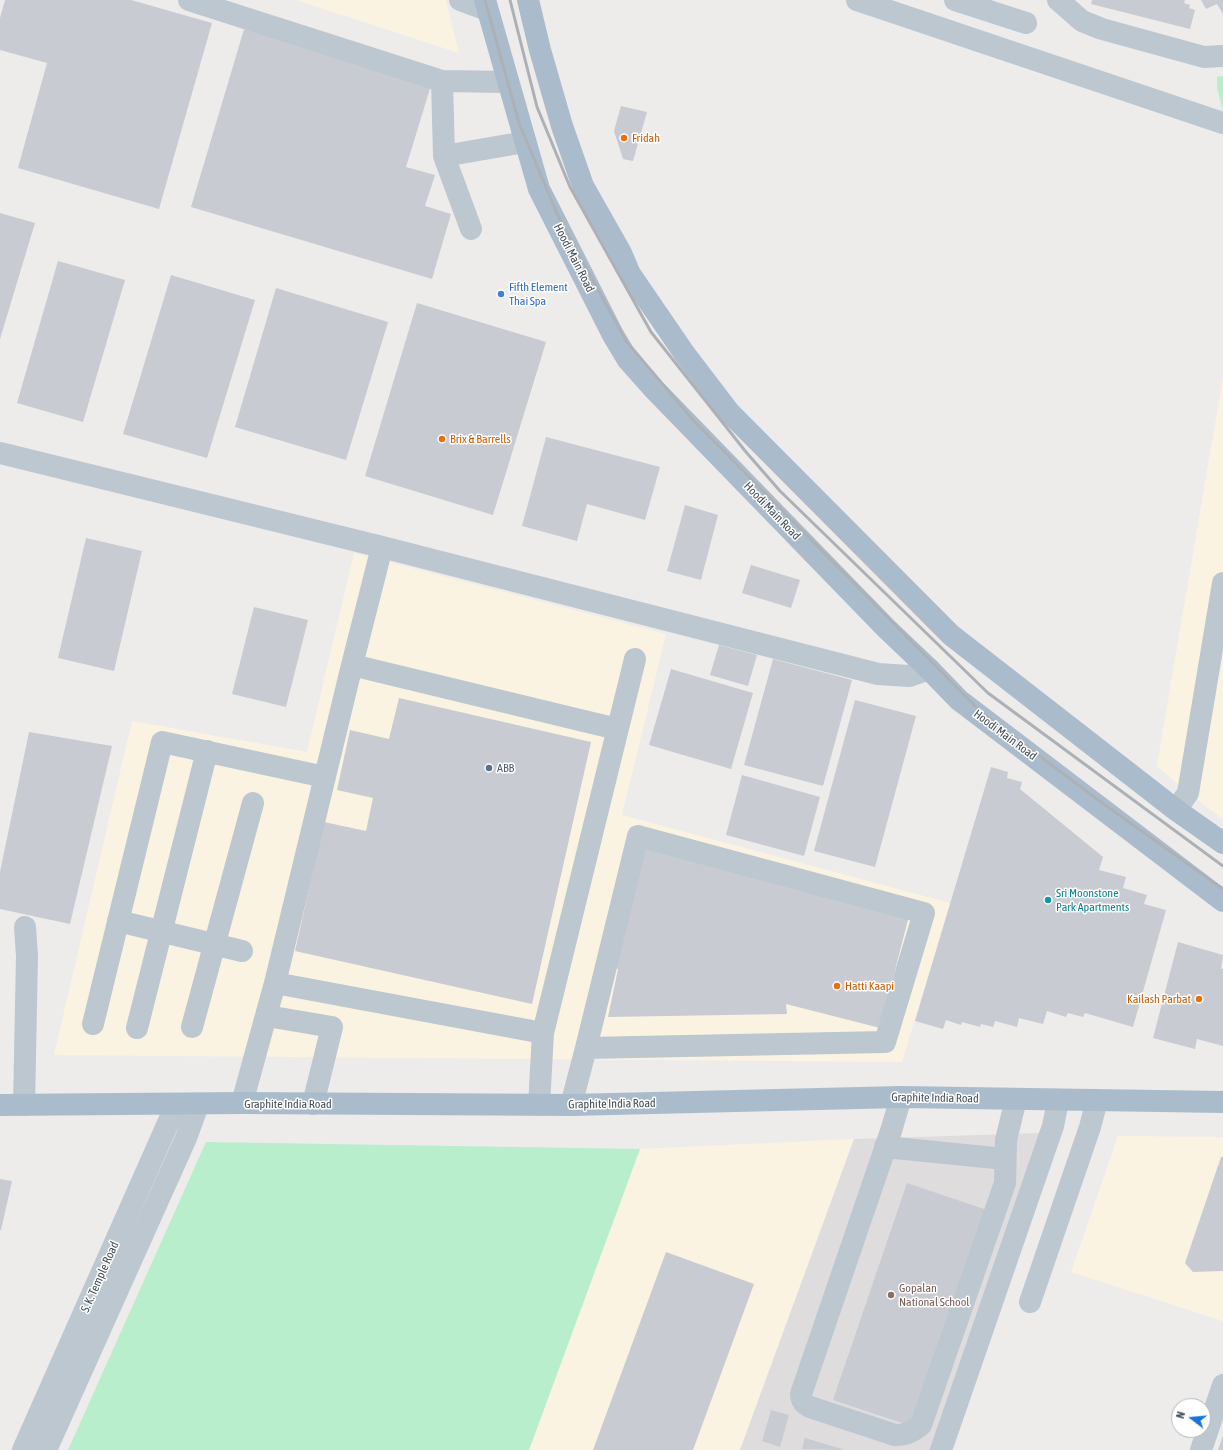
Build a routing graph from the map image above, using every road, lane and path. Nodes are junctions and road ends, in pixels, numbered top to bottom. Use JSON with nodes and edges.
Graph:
{"nodes":[{"id":1,"x":189,"y":0,"type":"edge"},
{"id":2,"x":460,"y":0,"type":"edge"},
{"id":3,"x":528,"y":0,"type":"edge"},
{"id":4,"x":857,"y":0,"type":"edge"},
{"id":5,"x":956,"y":0,"type":"edge"},
{"id":6,"x":1058,"y":0,"type":"edge"},
{"id":7,"x":486,"y":5,"type":"edge"},
{"id":8,"x":1026,"y":23,"type":"dead end"},
{"id":9,"x":1223,"y":56,"type":"edge"},
{"id":10,"x":442,"y":81,"type":"junction"},
{"id":11,"x":508,"y":82,"type":"junction"},
{"id":12,"x":1223,"y":123,"type":"edge"},
{"id":13,"x":525,"y":142,"type":"junction"},
{"id":14,"x":444,"y":156,"type":"junction"},
{"id":15,"x":471,"y":229,"type":"dead end"},
{"id":16,"x":0,"y":453,"type":"edge"},
{"id":17,"x":382,"y":547,"type":"junction"},
{"id":18,"x":1223,"y":582,"type":"edge"},
{"id":19,"x":635,"y":660,"type":"dead end"},
{"id":20,"x":352,"y":665,"type":"junction"},
{"id":21,"x":929,"y":669,"type":"junction"},
{"id":22,"x":617,"y":729,"type":"junction"},
{"id":23,"x":207,"y":751,"type":"junction"},
{"id":24,"x":325,"y":777,"type":"junction"},
{"id":25,"x":253,"y":803,"type":"dead end"},
{"id":26,"x":1176,"y":810,"type":"junction"},
{"id":27,"x":1223,"y":843,"type":"edge"},
{"id":28,"x":1223,"y":901,"type":"edge"},
{"id":29,"x":118,"y":921,"type":"junction"},
{"id":30,"x":25,"y":928,"type":"dead end"},
{"id":31,"x":161,"y":931,"type":"junction"},
{"id":32,"x":215,"y":944,"type":"junction"},
{"id":33,"x":242,"y":951,"type":"dead end"},
{"id":34,"x":276,"y":983,"type":"junction"},
{"id":35,"x":267,"y":1016,"type":"junction"},
{"id":36,"x":93,"y":1024,"type":"dead end"},
{"id":37,"x":192,"y":1027,"type":"dead end"},
{"id":38,"x":137,"y":1028,"type":"dead end"},
{"id":39,"x":543,"y":1033,"type":"junction"},
{"id":40,"x":586,"y":1048,"type":"junction"},
{"id":41,"x":901,"y":1097,"type":"junction"},
{"id":42,"x":1016,"y":1100,"type":"junction"},
{"id":43,"x":1058,"y":1100,"type":"junction"},
{"id":44,"x":1097,"y":1100,"type":"junction"},
{"id":45,"x":1223,"y":1102,"type":"edge"},
{"id":46,"x":242,"y":1104,"type":"junction"},
{"id":47,"x":313,"y":1104,"type":"junction"},
{"id":48,"x":24,"y":1105,"type":"junction"},
{"id":49,"x":176,"y":1105,"type":"junction"},
{"id":50,"x":198,"y":1105,"type":"junction"},
{"id":51,"x":539,"y":1105,"type":"junction"},
{"id":52,"x":571,"y":1105,"type":"junction"},
{"id":53,"x":0,"y":1106,"type":"edge"},
{"id":54,"x":885,"y":1148,"type":"junction"},
{"id":55,"x":1005,"y":1159,"type":"junction"},
{"id":56,"x":1030,"y":1302,"type":"dead end"},
{"id":57,"x":1223,"y":1385,"type":"edge"},
{"id":58,"x":23,"y":1450,"type":"edge"},
{"id":59,"x":46,"y":1450,"type":"edge"},
{"id":60,"x":941,"y":1450,"type":"edge"},
{"id":61,"x":1202,"y":1450,"type":"edge"}],
"edges":[{"from":1,"to":10,"type":"street"},
{"from":2,"to":7,"type":"street"},
{"from":3,"to":26,"type":"main road"},
{"from":4,"to":12,"type":"street"},
{"from":5,"to":8,"type":"street"},
{"from":6,"to":9,"type":"street"},
{"from":7,"to":11,"type":"main road","name":"Hoodi Main Road"},
{"from":10,"to":11,"type":"street"},
{"from":10,"to":14,"type":"street"},
{"from":11,"to":13,"type":"main road","name":"Hoodi Main Road"},
{"from":13,"to":14,"type":"street"},
{"from":13,"to":21,"type":"main road","name":"Hoodi Main Road"},
{"from":14,"to":15,"type":"street"},
{"from":16,"to":17,"type":"street"},
{"from":17,"to":20,"type":"street"},
{"from":17,"to":21,"type":"street"},
{"from":18,"to":26,"type":"street"},
{"from":19,"to":22,"type":"street"},
{"from":20,"to":22,"type":"street"},
{"from":20,"to":24,"type":"street"},
{"from":21,"to":28,"type":"main road","name":"Hoodi Main Road"},
{"from":22,"to":39,"type":"street"},
{"from":23,"to":24,"type":"street"},
{"from":23,"to":29,"type":"street"},
{"from":23,"to":31,"type":"street"},
{"from":24,"to":34,"type":"street"},
{"from":25,"to":32,"type":"street"},
{"from":26,"to":27,"type":"main road"},
{"from":29,"to":31,"type":"street"},
{"from":29,"to":36,"type":"street"},
{"from":30,"to":48,"type":"street"},
{"from":31,"to":32,"type":"street"},
{"from":31,"to":38,"type":"street"},
{"from":32,"to":33,"type":"street"},
{"from":32,"to":37,"type":"street"},
{"from":34,"to":35,"type":"street"},
{"from":34,"to":39,"type":"street"},
{"from":35,"to":46,"type":"street"},
{"from":35,"to":47,"type":"street"},
{"from":39,"to":51,"type":"street"},
{"from":40,"to":40,"type":"street"},
{"from":40,"to":52,"type":"street"},
{"from":41,"to":42,"type":"main road","name":"Graphite India Road"},
{"from":41,"to":52,"type":"main road","name":"Graphite India Road"},
{"from":41,"to":54,"type":"street"},
{"from":42,"to":43,"type":"main road","name":"Graphite India Road"},
{"from":42,"to":55,"type":"street"},
{"from":43,"to":44,"type":"main road","name":"Graphite India Road"},
{"from":43,"to":60,"type":"street"},
{"from":44,"to":45,"type":"main road","name":"Graphite India Road"},
{"from":44,"to":56,"type":"street"},
{"from":46,"to":47,"type":"main road","name":"Graphite India Road"},
{"from":46,"to":50,"type":"main road","name":"Graphite India Road"},
{"from":47,"to":51,"type":"main road","name":"Graphite India Road"},
{"from":48,"to":49,"type":"main road","name":"Graphite India Road"},
{"from":48,"to":53,"type":"main road","name":"Graphite India Road"},
{"from":49,"to":50,"type":"main road","name":"Graphite India Road"},
{"from":49,"to":58,"type":"street","name":"S. K. Temple Road"},
{"from":50,"to":59,"type":"street","name":"S. K. Temple Road"},
{"from":51,"to":52,"type":"main road","name":"Graphite India Road"},
{"from":54,"to":55,"type":"street"},
{"from":54,"to":55,"type":"street"},
{"from":57,"to":61,"type":"street"}]}
